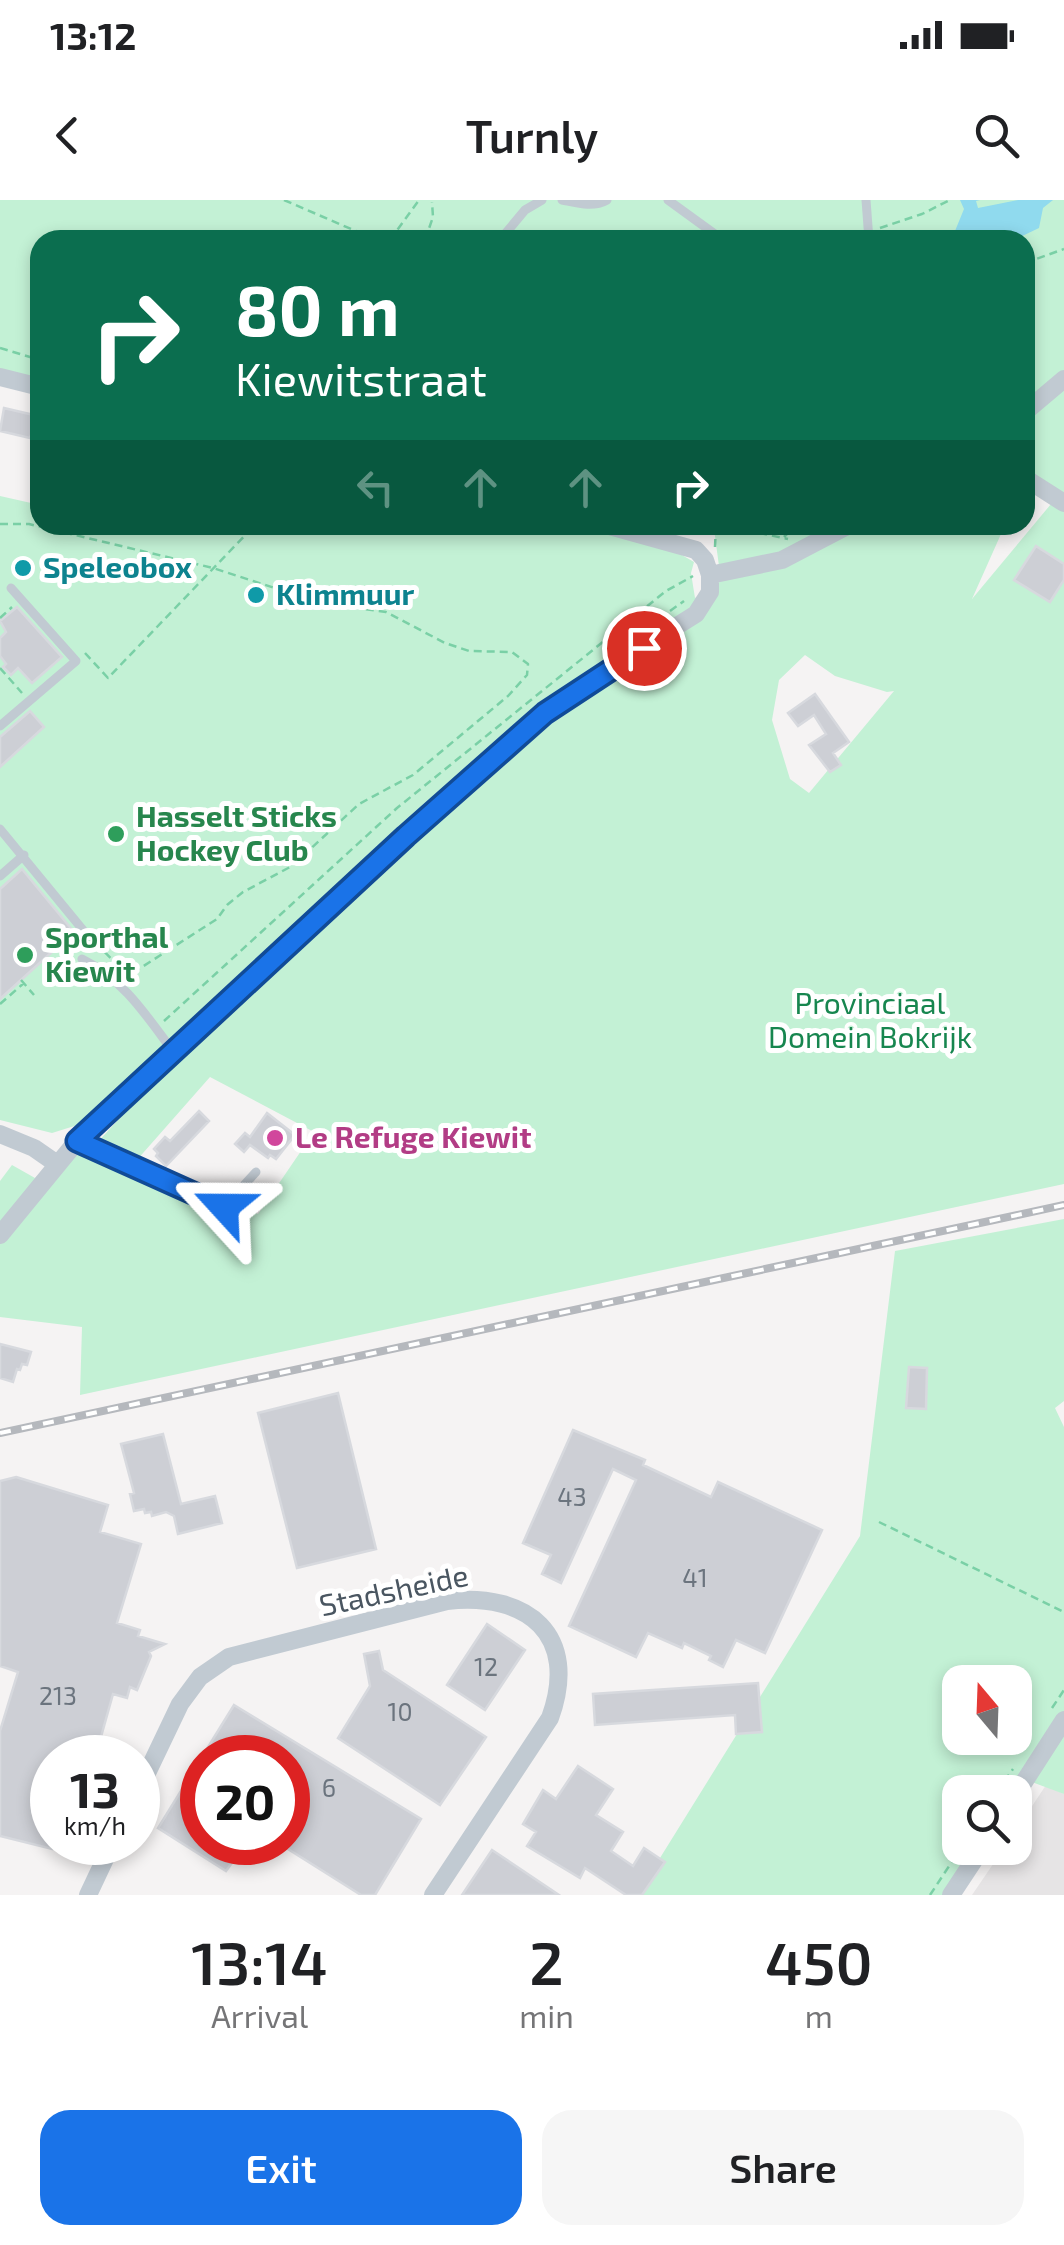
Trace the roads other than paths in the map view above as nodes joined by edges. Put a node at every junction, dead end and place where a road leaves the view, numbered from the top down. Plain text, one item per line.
1 (542, 200) edge
2 (562, 200) edge
3 (607, 200) edge
4 (668, 200) edge
5 (866, 200) edge
6 (508, 230) edge
7 (708, 230) edge
8 (868, 230) edge
9 (0, 377) edge
10 (1064, 379) edge
11 (30, 384) edge
12 (1035, 404) edge
13 (1035, 484) edge
14 (1064, 503) edge
15 (642, 535) edge
16 (831, 535) edge
17 (701, 572) junction
18 (10, 588) dead end
19 (0, 726) edge
20 (0, 829) edge
21 (24, 855) junction
22 (0, 876) edge
23 (83, 930) road end
24 (82, 959) dead end
25 (172, 1050) junction
26 (0, 1134) edge
27 (77, 1141) junction
28 (57, 1164) junction
29 (256, 1172) dead end
30 (0, 1236) edge
31 (1064, 1720) edge
32 (160, 1746) edge
33 (1029, 1775) edge
34 (102, 1865) edge
35 (971, 1865) edge
36 (88, 1895) edge
37 (433, 1895) edge
38 (951, 1895) edge

1 - 6 lane
2 - 3 lane
4 - 7 lane
5 - 8 lane
9 - 11 street
10 - 12 street
13 - 14 street
15 - 17 street
16 - 17 street
17 - 25 street
18 - 19 lane
20 - 21 lane
21 - 22 lane
21 - 23 lane
24 - 25 lane
25 - 27 street
26 - 28 street
27 - 28 street
27 - 29 lane
28 - 30 street
31 - 33 street
32 - 37 street, Stadsheide
34 - 36 street
35 - 38 street

